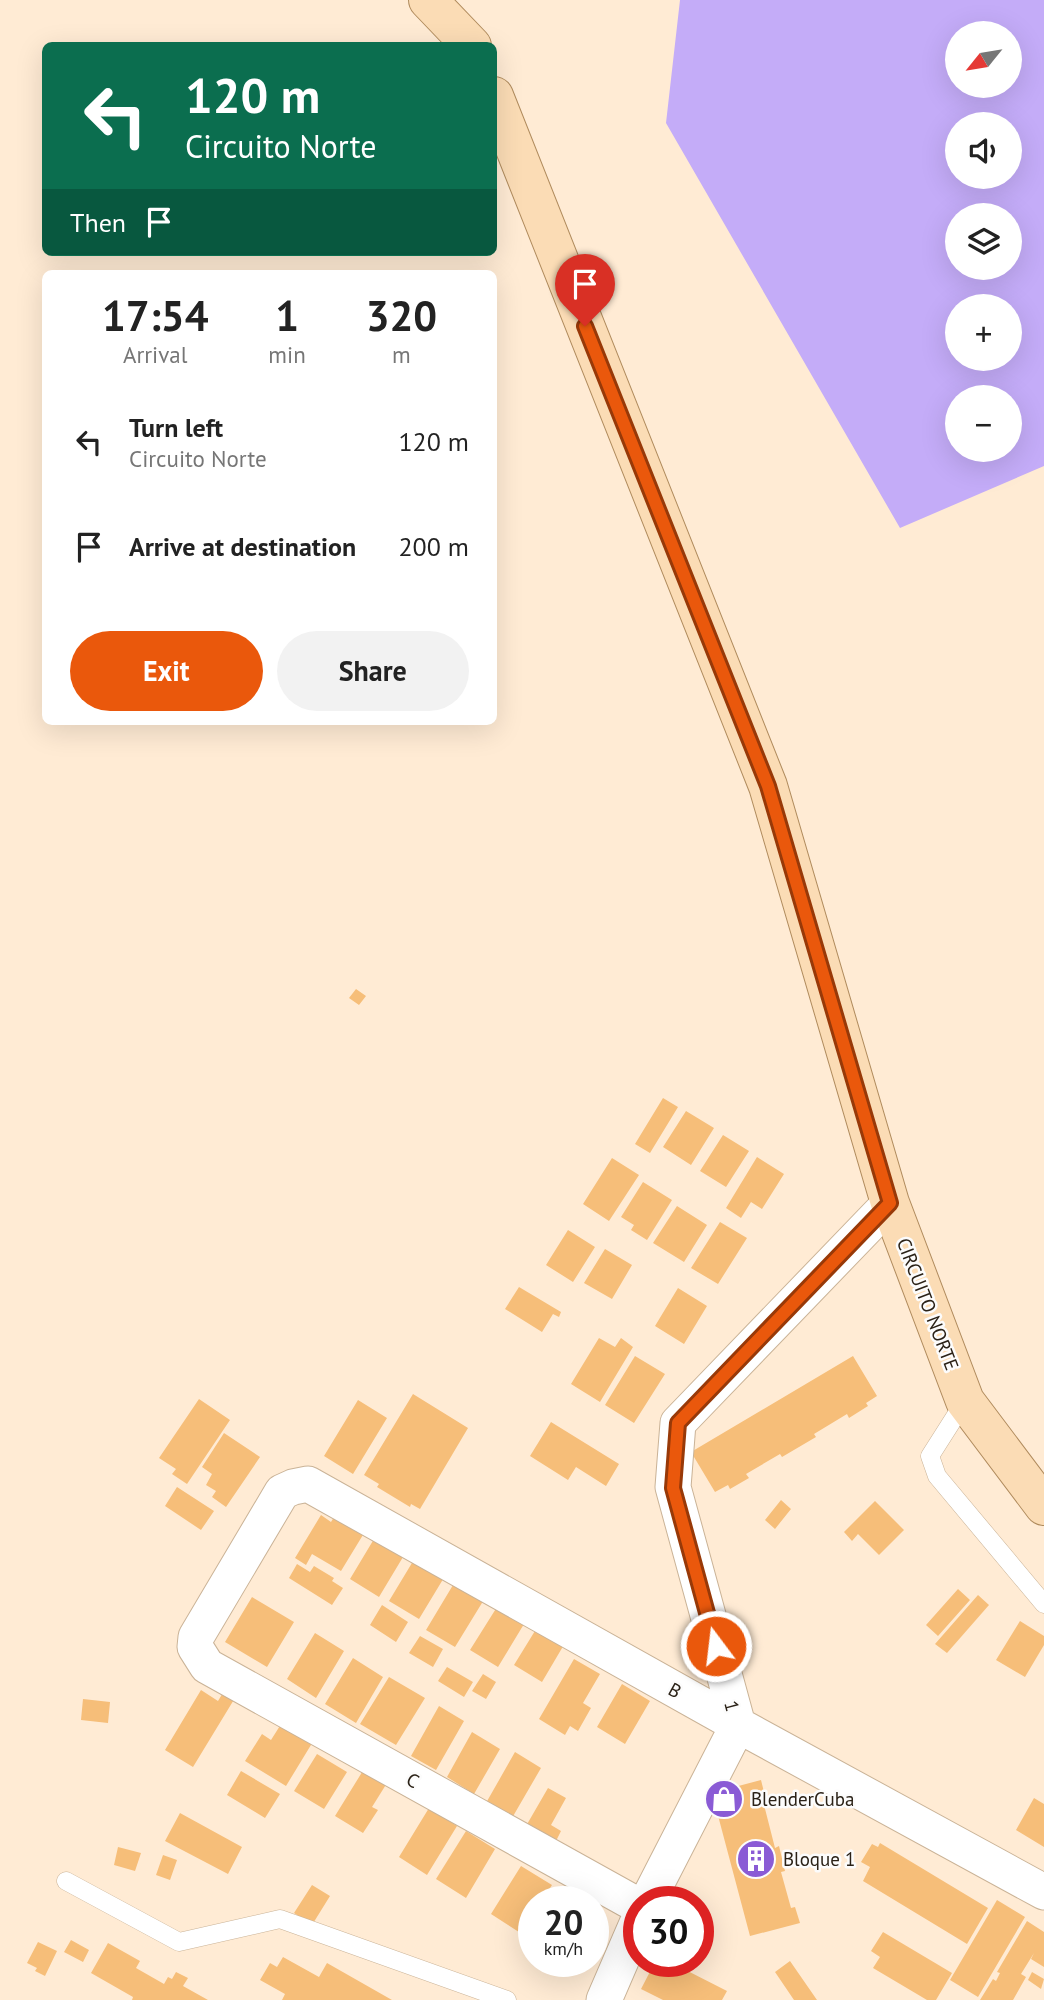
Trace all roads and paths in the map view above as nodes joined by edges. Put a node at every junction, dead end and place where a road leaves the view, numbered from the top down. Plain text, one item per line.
1 (428, 0) edge
2 (450, 0) edge
3 (469, 42) edge
4 (471, 42) edge
5 (497, 104) edge
6 (890, 1203) junction
7 (965, 1401) junction
8 (308, 1484) joint
9 (1044, 1506) edge
10 (1044, 1604) edge
11 (737, 1725) junction
12 (66, 1881) dead end
13 (655, 1886) edge
14 (1044, 1892) edge
15 (623, 1897) edge
16 (623, 1956) edge
17 (507, 2000) edge
18 (604, 2000) edge

1 - 3 main road
2 - 4 main road
5 - 6 main road, CIRCUITO NORTE
6 - 7 main road, CIRCUITO NORTE
6 - 11 street, 1
7 - 9 main road, CIRCUITO NORTE
7 - 10 lane
8 - 11 street, B
8 - 15 street, C
11 - 13 street, 1
11 - 14 street, B
12 - 17 lane
16 - 18 street

